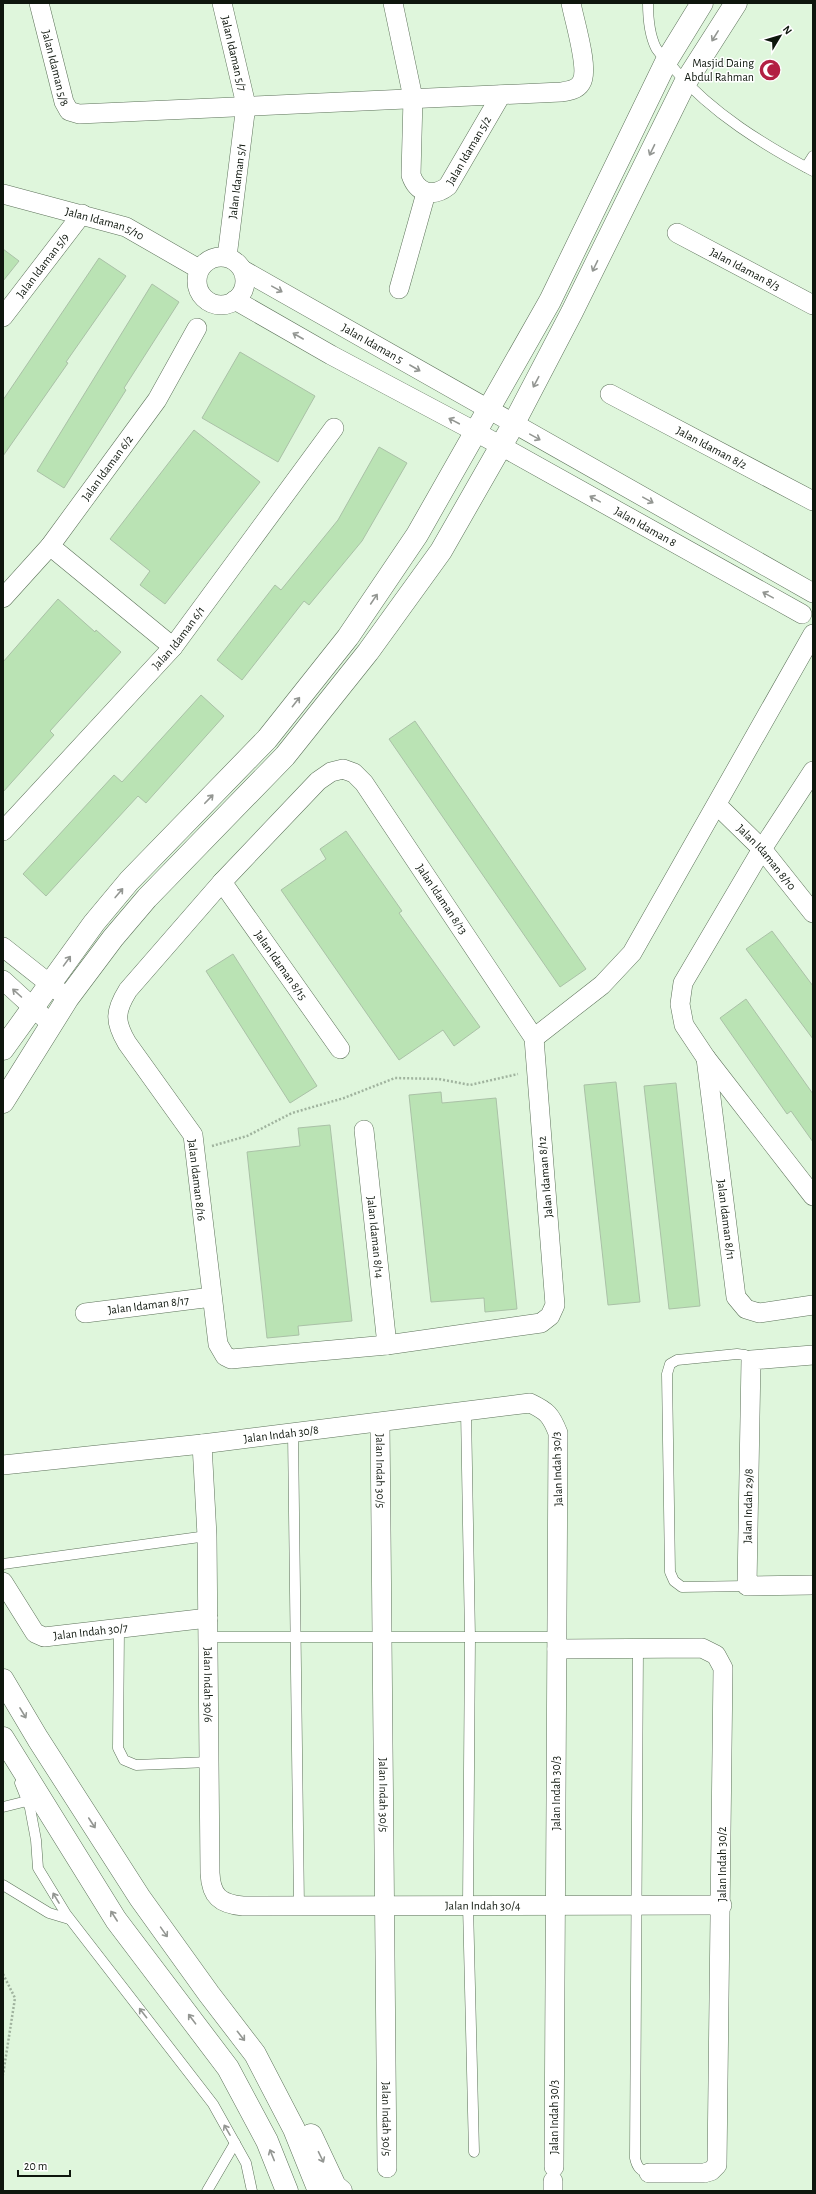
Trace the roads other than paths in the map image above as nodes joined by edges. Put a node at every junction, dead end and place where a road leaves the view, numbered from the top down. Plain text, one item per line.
1 (39, 3) edge
2 (222, 3) edge
3 (393, 3) edge
4 (571, 3) edge
5 (648, 3) edge
6 (702, 3) edge
7 (736, 3) edge
8 (666, 60) junction
9 (685, 83) junction
10 (502, 94) junction
11 (413, 98) junction
12 (246, 105) junction
13 (813, 156) edge
14 (809, 169) edge
15 (426, 193) junction
16 (3, 194) edge
17 (82, 214) junction
18 (677, 233) dead end
19 (227, 257) junction
20 (199, 269) junction
21 (243, 270) junction
22 (399, 288) dead end
23 (235, 300) junction
24 (813, 304) edge
25 (3, 317) edge
26 (197, 328) dead end
27 (610, 394) dead end
28 (501, 418) junction
29 (334, 428) dead end
30 (489, 440) junction
31 (813, 501) edge
32 (670, 512) junction
33 (660, 535) junction
34 (50, 546) junction
35 (813, 593) edge
36 (3, 598) edge
37 (802, 614) junction
38 (813, 630) edge
39 (813, 634) edge
40 (173, 647) junction
41 (813, 771) edge
42 (717, 804) junction
43 (3, 831) edge
44 (762, 849) junction
45 (222, 882) junction
46 (813, 913) edge
47 (3, 947) edge
48 (3, 980) edge
49 (49, 984) junction
50 (68, 998) junction
51 (33, 1008) junction
52 (51, 1024) junction
53 (534, 1038) junction
54 (3, 1049) edge
55 (340, 1049) dead end
56 (706, 1058) junction
57 (3, 1102) edge
58 (364, 1130) dead end
59 (813, 1196) edge
60 (212, 1297) junction
61 (813, 1305) edge
62 (85, 1313) dead end
63 (387, 1346) junction
64 (813, 1355) edge
65 (751, 1360) junction
66 (466, 1411) junction
67 (553, 1420) joint
68 (380, 1422) junction
69 (293, 1433) junction
70 (202, 1444) junction
71 (3, 1466) edge
72 (206, 1536) junction
73 (3, 1564) edge
74 (3, 1582) edge
75 (813, 1585) edge
76 (747, 1586) junction
77 (208, 1618) junction
78 (119, 1629) junction
79 (208, 1637) junction
80 (382, 1637) junction
81 (470, 1637) junction
82 (296, 1638) junction
83 (557, 1643) junction
84 (638, 1648) junction
85 (3, 1680) edge
86 (4, 1739) edge
87 (209, 1762) junction
88 (27, 1800) junction
89 (3, 1807) edge
90 (3, 1884) edge
91 (556, 1904) junction
92 (468, 1905) junction
93 (636, 1905) junction
94 (722, 1905) junction
95 (243, 1906) joint
96 (298, 1906) junction
97 (384, 1906) junction
98 (70, 1918) junction
99 (255, 2054) junction
100 (235, 2143) junction
101 (474, 2152) dead end
102 (387, 2168) dead end
103 (649, 2173) joint
104 (553, 2180) edge
105 (207, 2191) edge
106 (252, 2191) edge
107 (287, 2191) edge
108 (319, 2191) edge
109 (341, 2191) edge

1 - 12 street, Jalan Idaman 5/8
2 - 12 street, Jalan Idaman 5/7
3 - 11 street
4 - 10 street
5 - 8 lane
6 - 8 main road
7 -> 9 main road
8 - 9 lane
8 - 28 main road
9 - 14 lane
9 -> 28 main road
10 - 11 street
10 - 15 street, Jalan Idaman 5/2
11 - 12 street
11 - 15 street
12 - 19 street, Jalan Idaman 5/1
13 - 14 lane
15 - 22 street
16 - 17 street, Jalan Idaman 5/10
17 - 20 street, Jalan Idaman 5/10
17 - 25 street, Jalan Idaman 5/9
18 - 24 street, Jalan Idaman 8/3
19 - 20 street
19 - 21 street
20 - 23 street
21 - 23 street
21 -> 28 street, Jalan Idaman 5
30 -> 23 street
26 - 34 street, Jalan Idaman 6/2
27 - 31 street, Jalan Idaman 8/2
28 - 30 main road
28 - 30 main road
28 -> 32 street, Jalan Idaman 8
29 - 40 street, Jalan Idaman 6/1
33 -> 30 street, Jalan Idaman 8
49 -> 30 main road
30 - 50 main road
32 - 33 street
32 - 35 street, Jalan Idaman 8
37 -> 33 street, Jalan Idaman 8
34 - 36 street, Jalan Idaman 6/2
34 - 40 street
35 - 37 street
37 - 38 street
39 - 42 street
40 - 43 street, Jalan Idaman 6/1
41 - 44 street, Jalan Idaman 8/11
42 - 44 street, Jalan Idaman 8/10
42 - 53 street
44 - 46 street, Jalan Idaman 8/10
44 - 56 street, Jalan Idaman 8/11
45 - 53 street, Jalan Idaman 8/13
45 - 55 street, Jalan Idaman 8/15
45 - 60 street, Jalan Idaman 8/16
47 - 49 street
51 -> 48 street
49 - 50 street
49 - 51 main road
50 - 52 main road
51 - 52 street
51 - 54 main road
52 - 57 main road
53 - 63 street, Jalan Idaman 8/12
56 - 59 street, Jalan Idaman 8/11
56 - 61 street, Jalan Idaman 8/11
58 - 63 street, Jalan Idaman 8/14
60 - 62 street, Jalan Idaman 8/17
60 - 63 street, Jalan Idaman 8/16
64 - 65 street
65 - 76 street, Jalan Indah 29/8
65 - 76 lane
66 - 67 street, Jalan Indah 30/8
66 - 68 street, Jalan Indah 30/8
66 - 81 lane
67 - 83 street, Jalan Indah 30/3
68 - 69 street, Jalan Indah 30/8
68 - 80 street, Jalan Indah 30/5
69 - 70 street, Jalan Indah 30/8
69 - 82 lane
70 - 71 street, Jalan Indah 30/8
70 - 72 street, Jalan Indah 30/6
72 - 73 lane
72 - 77 street, Jalan Indah 30/6
74 - 78 street, Jalan Indah 30/7
75 - 76 street
77 - 78 street, Jalan Indah 30/7
77 - 79 street, Jalan Indah 30/6
78 - 87 lane
79 - 82 lane
79 - 87 street, Jalan Indah 30/6
80 - 81 lane
80 - 82 lane
80 - 97 street, Jalan Indah 30/5
81 - 83 lane
81 - 92 lane
82 - 96 lane
83 - 84 street, Jalan Indah 30/2
83 - 91 street, Jalan Indah 30/3
84 - 93 lane
84 - 94 street, Jalan Indah 30/2
85 -> 99 main road
86 - 88 lane
107 -> 86 main road
87 - 95 street, Jalan Indah 30/6
88 - 89 lane
98 -> 88 lane
90 - 98 lane
91 - 92 street, Jalan Indah 30/4
91 - 93 street, Jalan Indah 30/4
91 - 104 street, Jalan Indah 30/3
92 - 97 street, Jalan Indah 30/4
92 - 101 lane
93 - 94 street, Jalan Indah 30/4
93 - 103 lane
94 - 103 street, Jalan Indah 30/2
95 - 96 street, Jalan Indah 30/4
96 - 97 street, Jalan Indah 30/4
97 - 102 street, Jalan Indah 30/5
100 -> 98 lane
99 - 108 main road
99 -> 109 main road
100 - 105 lane
100 - 106 lane

